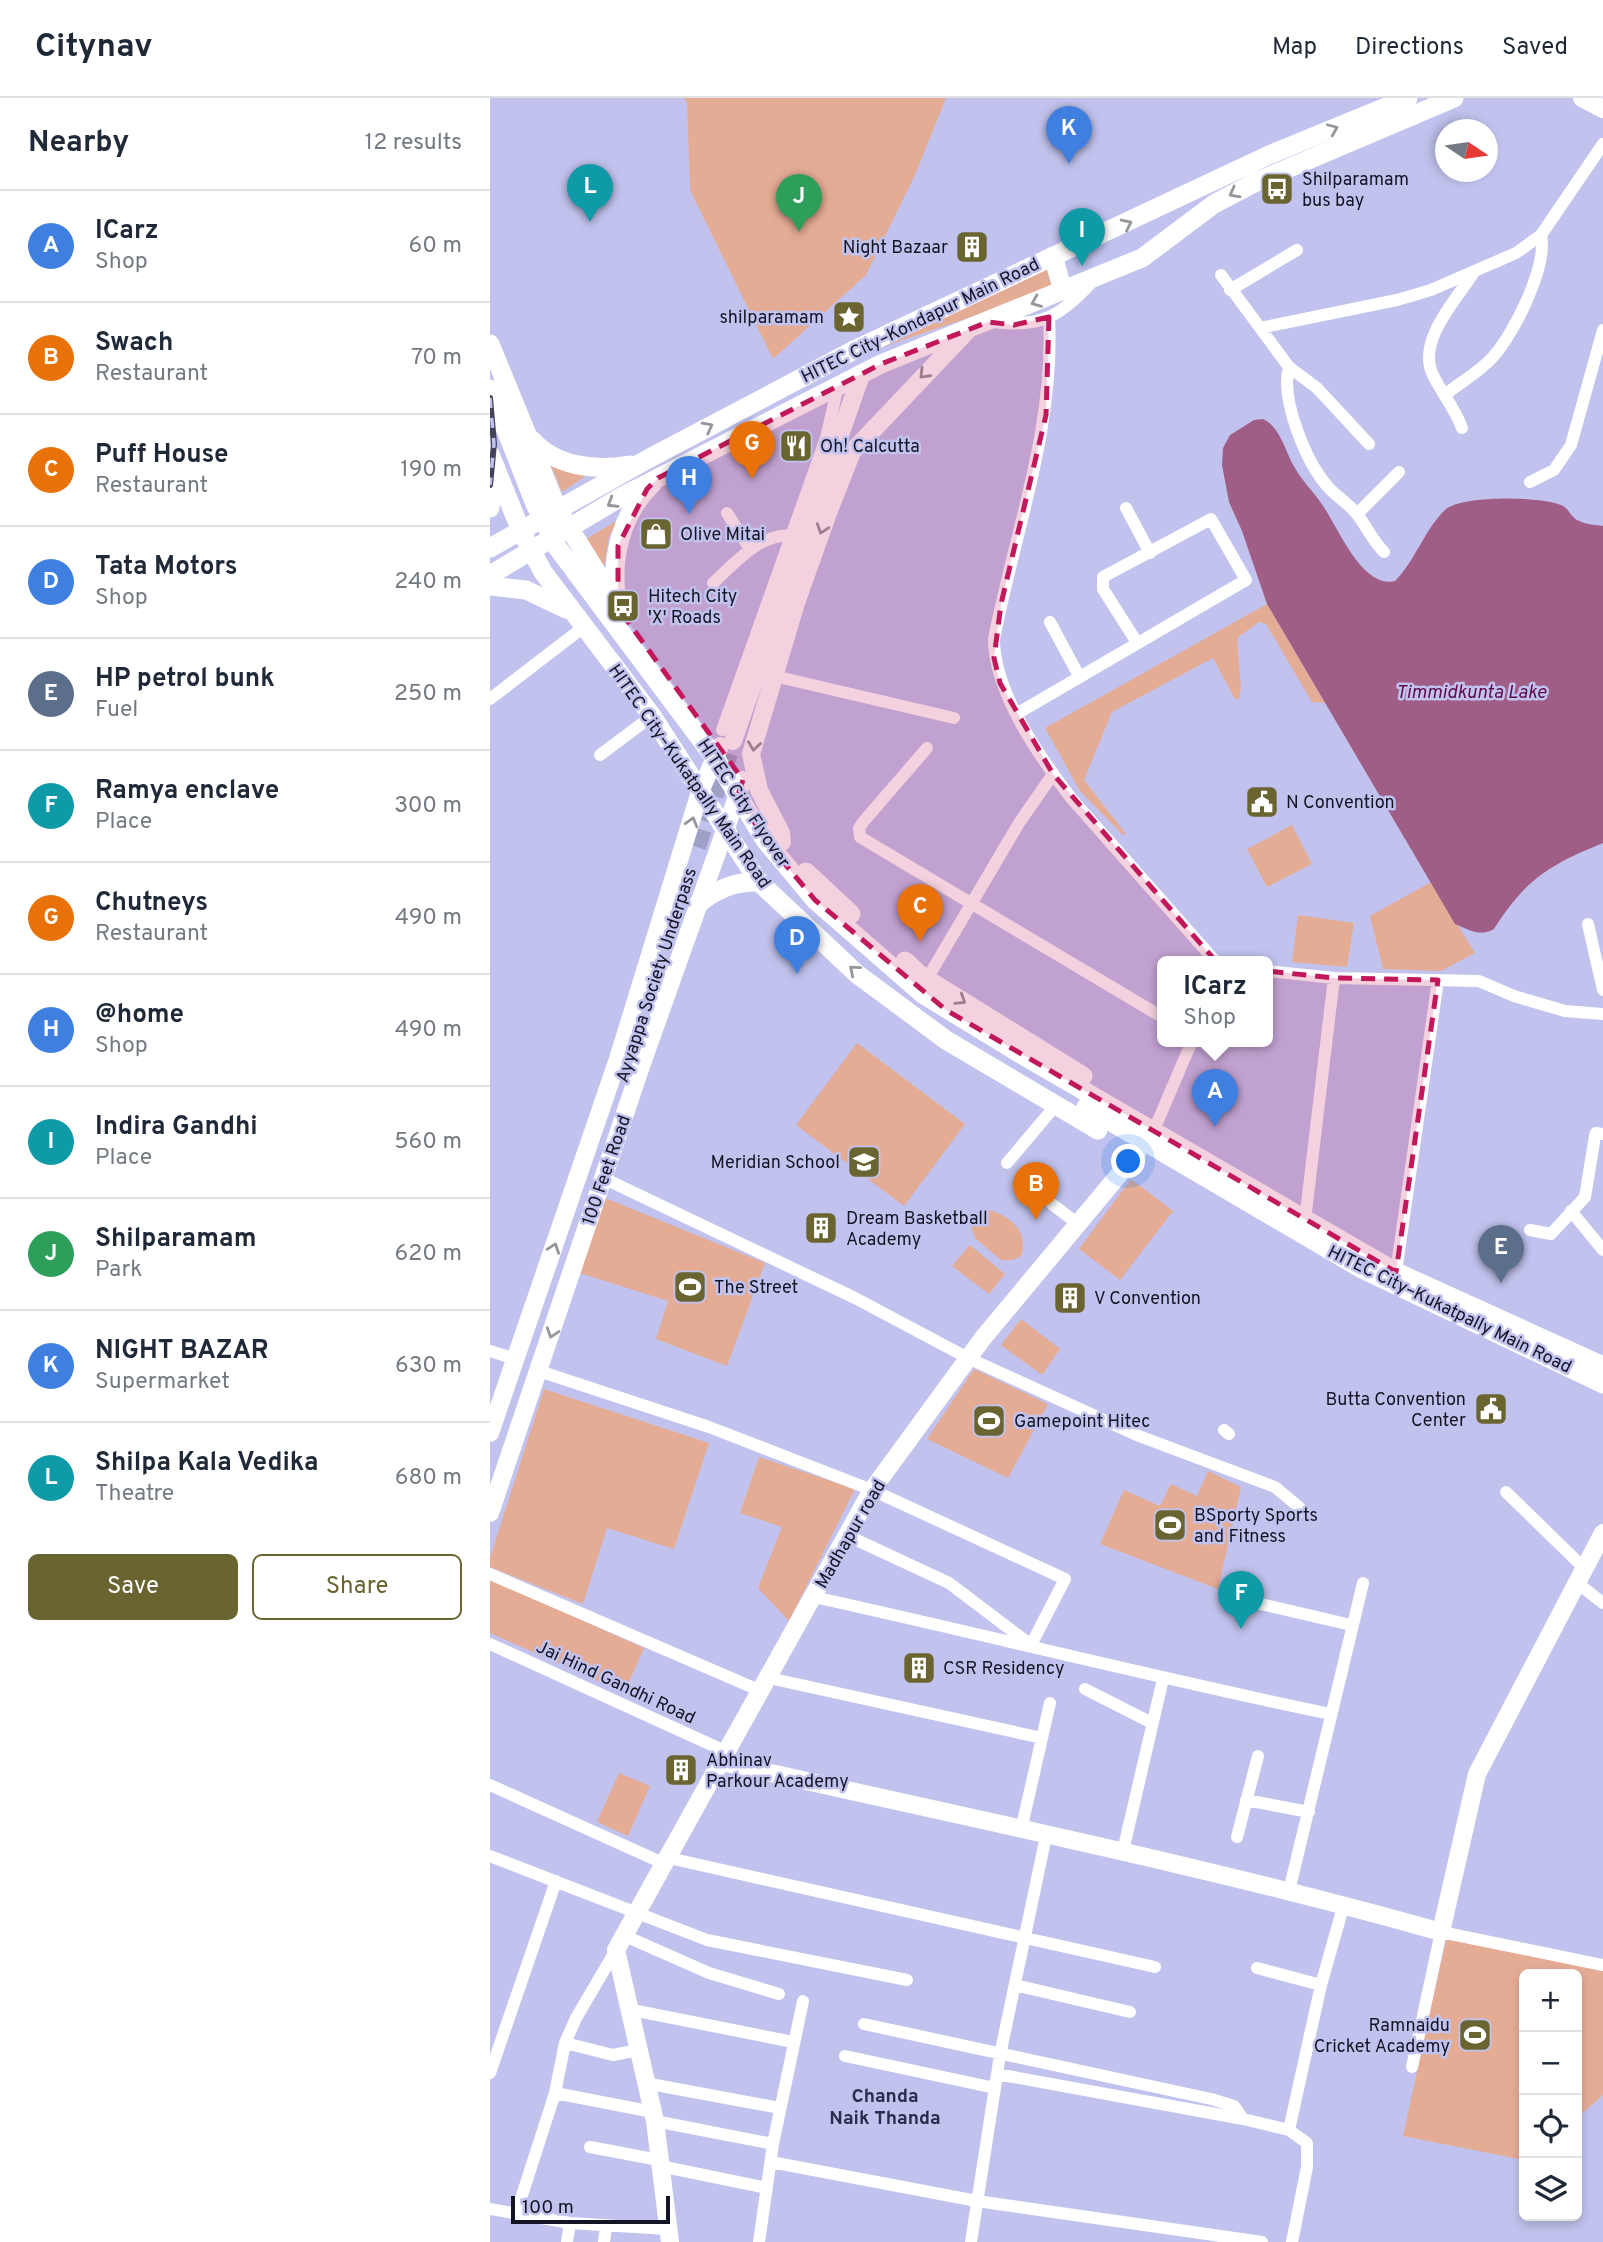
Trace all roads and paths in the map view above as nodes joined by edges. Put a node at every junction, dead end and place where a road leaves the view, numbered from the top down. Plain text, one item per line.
1 (1408, 98) edge
2 (1454, 98) edge
3 (1582, 98) edge
4 (1603, 109) edge
5 (1603, 144) edge
6 (1541, 235) junction
7 (1297, 250) dead end
8 (1053, 256) junction
9 (1474, 271) junction
10 (1221, 275) dead end
11 (1097, 277) junction
12 (1230, 290) junction
13 (1063, 291) junction
14 (1049, 317) junction
15 (980, 324) junction
16 (1260, 328) junction
17 (1603, 330) edge
18 (490, 344) edge
19 (1289, 367) junction
20 (861, 375) junction
21 (838, 386) junction
22 (490, 389) edge
23 (1446, 394) junction
24 (516, 407) junction
25 (490, 424) edge
26 (1462, 428) dead end
27 (529, 437) junction
28 (1369, 444) dead end
29 (490, 454) edge
30 (648, 459) junction
31 (1399, 472) dead end
32 (658, 478) junction
33 (1530, 482) dead end
34 (490, 508) edge
35 (1126, 508) dead end
36 (558, 510) junction
37 (727, 513) dead end
38 (1357, 514) junction
39 (567, 529) junction
40 (520, 531) junction
41 (791, 535) junction
42 (490, 548) edge
43 (750, 549) junction
44 (531, 552) junction
45 (1384, 552) dead end
46 (1150, 553) junction
47 (490, 575) edge
48 (713, 583) dead end
49 (490, 586) edge
50 (618, 608) junction
51 (1050, 622) dead end
52 (585, 626) junction
53 (1136, 641) junction
54 (774, 676) junction
55 (1079, 676) junction
56 (490, 699) edge
57 (1018, 713) junction
58 (652, 716) junction
59 (954, 718) dead end
60 (725, 739) junction
61 (927, 748) dead end
62 (600, 755) dead end
63 (1053, 774) junction
64 (743, 780) junction
65 (700, 792) junction
66 (724, 828) junction
67 (782, 842) junction
68 (697, 847) tunnel mouth
69 (759, 882) junction
70 (971, 901) junction
71 (698, 905) junction
72 (1588, 924) dead end
73 (1211, 956) edge
74 (1273, 972) edge
75 (1335, 978) junction
76 (927, 979) junction
77 (1438, 980) junction
78 (1603, 990) edge
79 (1157, 1013) edge
80 (1603, 1014) edge
81 (1189, 1047) edge
82 (1027, 1065) junction
83 (1056, 1105) junction
84 (1157, 1124) junction
85 (1603, 1134) edge
86 (1137, 1153) junction
87 (1187, 1159) junction
88 (1007, 1163) dead end
89 (603, 1178) junction
90 (1052, 1204) dead end
91 (1571, 1211) junction
92 (1305, 1220) junction
93 (1078, 1224) junction
94 (1530, 1230) dead end
95 (1603, 1250) edge
96 (1396, 1272) junction
97 (561, 1305) junction
98 (490, 1351) edge
99 (968, 1358) junction
100 (515, 1359) junction
101 (1603, 1365) edge
102 (539, 1371) junction
103 (1603, 1384) edge
104 (490, 1433) edge
105 (495, 1482) edge
106 (872, 1490) junction
107 (1506, 1492) dead end
108 (490, 1513) edge
109 (1306, 1513) dead end
110 (1603, 1533) edge
111 (848, 1535) junction
112 (490, 1574) edge
113 (1580, 1575) junction
114 (1363, 1583) dead end
115 (814, 1597) junction
116 (1231, 1597) dead end
117 (1603, 1603) edge
118 (1351, 1625) junction
119 (490, 1644) edge
120 (1031, 1645) junction
121 (1163, 1679) junction
122 (765, 1684) junction
123 (1085, 1689) dead end
124 (1049, 1703) dead end
125 (1330, 1713) junction
126 (1152, 1723) junction
127 (1042, 1738) junction
128 (1258, 1756) dead end
129 (725, 1757) junction
130 (490, 1785) edge
131 (1247, 1800) junction
132 (1308, 1812) junction
133 (1021, 1830) junction
134 (1046, 1836) junction
135 (1237, 1837) dead end
136 (1123, 1852) junction
137 (490, 1856) edge
138 (667, 1861) junction
139 (556, 1881) junction
140 (1289, 1891) junction
141 (1344, 1904) junction
142 (638, 1913) junction
143 (1441, 1932) junction
144 (1026, 1937) junction
145 (621, 1943) junction
146 (1603, 1965) edge
147 (1155, 1967) dead end
148 (1257, 1968) dead end
149 (907, 1980) dead end
150 (1015, 1985) junction
151 (1321, 1985) junction
152 (779, 1994) dead end
153 (803, 2001) dead end
154 (627, 2009) junction
155 (1130, 2012) dead end
156 (864, 2024) dead end
157 (793, 2042) junction
158 (565, 2043) junction
159 (638, 2050) junction
160 (1000, 2055) junction
161 (845, 2056) dead end
162 (1412, 2067) dead end
163 (490, 2073) edge
164 (997, 2074) junction
165 (645, 2083) junction
166 (995, 2088) junction
167 (555, 2093) junction
168 (780, 2108) junction
169 (654, 2117) junction
170 (1243, 2119) junction
171 (1289, 2130) junction
172 (773, 2144) junction
173 (590, 2147) dead end
174 (771, 2162) junction
175 (659, 2163) junction
176 (767, 2188) junction
177 (977, 2201) junction
178 (490, 2209) edge
179 (516, 2214) junction
180 (570, 2223) junction
181 (606, 2227) junction
182 (668, 2235) edge
183 (567, 2242) edge
184 (604, 2242) edge
185 (759, 2242) edge
186 (971, 2242) edge
187 (1262, 2242) edge
188 (1292, 2242) edge

8 -> 1 main road, HITEC City–Kondapur Main Road
2 -> 11 main road, HITEC City–Kondapur Main Road
3 - 4 main road
5 - 6 street
6 - 9 street
6 - 23 street
7 - 12 street
8 - 13 main road
30 -> 8 main road, HITEC City–Kondapur Main Road
9 - 16 street
9 - 23 street
10 - 12 street
11 - 13 main road, HITEC City–Kondapur Main Road
11 - 14 street
12 - 16 street
13 -> 15 main road, HITEC City–Kondapur Main Road
14 - 15 street
14 - 57 street
15 - 20 main road, HITEC City–Kondapur Main Road
15 -> 54 main road, HITEC City–Kukatpally Main Road
16 - 19 street
17 - 33 street
18 - 24 main road, HITEC City–Kukatpally Main Road
19 - 28 street
19 - 38 street
20 - 21 main road, HITEC City–Kondapur Main Road
20 - 60 main road
21 - 32 main road, HITEC City–Kondapur Main Road
21 - 41 street
22 - 82 main road, HITEC City Flyover
23 - 26 street
24 - 25 main road
24 - 27 main road, HITEC City–Kukatpally Main Road
25 - 82 main road, HITEC City Flyover
27 - 30 main road
27 - 36 main road, HITEC City–Kukatpally Main Road
29 - 34 main road
29 - 40 main road, HITEC City–Kukatpally Main Road
30 - 36 main road, HITEC City–Kondapur Main Road
31 - 38 street
32 -> 39 main road, HITEC City–Kondapur Main Road
32 - 50 main road
35 - 46 street
36 - 39 main road, HITEC City–Kukatpally Main Road
36 - 40 main road, HITEC City–Kondapur Main Road
37 - 43 street
38 - 45 street
39 - 44 main road, HITEC City–Kondapur Main Road
39 - 50 main road, HITEC City–Kukatpally Main Road
40 - 42 main road, HITEC City–Kondapur Main Road
40 - 44 main road, HITEC City–Kukatpally Main Road
41 - 43 street
41 - 60 street
43 - 48 street
44 - 47 main road, HITEC City–Kondapur Main Road
44 - 52 main road, HITEC City–Kukatpally Main Road
46 - 53 street
46 - 53 street
49 - 52 main road
50 - 60 main road, HITEC City–Kukatpally Main Road
51 - 55 street
52 - 56 street
52 - 58 main road, HITEC City–Kukatpally Main Road
53 - 55 street
54 - 59 street
54 -> 67 main road, HITEC City–Kukatpally Main Road
55 - 57 street
57 - 63 street
58 - 62 street
58 - 65 main road, HITEC City–Kukatpally Main Road
60 - 64 main road, HITEC City–Kukatpally Main Road
60 - 65 main road, 100 Feet Road
61 - 70 street
63 - 70 street
63 - 73 street
64 - 66 main road, 100 Feet Road
64 - 67 main road, HITEC City–Kukatpally Main Road
65 - 66 main road, HITEC City–Kukatpally Main Road
100 -> 65 main road, 100 Feet Road
66 - 69 main road, HITEC City–Kukatpally Main Road
66 - 71 main road, 100 Feet Road
67 - 76 main road, HITEC City–Kukatpally Main Road
68 - 97 main road, Ayyappa Society Underpass
69 - 71 main road
83 -> 69 main road, HITEC City–Kukatpally Main Road
70 - 76 street
70 - 79 street
71 - 89 main road, 100 Feet Road
72 - 78 street
74 - 75 street
75 - 77 street
75 - 92 street
76 -> 84 main road, HITEC City–Kukatpally Main Road
77 - 80 street
77 - 96 street
81 - 84 street
82 - 87 main road, HITEC City Flyover
83 - 86 main road, HITEC City–Kukatpally Main Road
83 - 88 street
84 - 87 main road, HITEC City–Kukatpally Main Road
85 - 91 street
86 - 87 main road, HITEC City–Kukatpally Main Road
86 - 93 main road, Madhapur road
87 - 92 main road, HITEC City–Kukatpally Main Road
87 - 103 main road, HITEC City–Kukatpally Main Road
89 - 97 main road, 100 Feet Road
89 - 99 street
90 - 93 street
91 - 94 street
91 - 95 street
92 - 96 main road, HITEC City–Kukatpally Main Road
93 - 99 main road, Madhapur road
96 - 101 main road, HITEC City–Kukatpally Main Road
97 -> 102 main road, 100 Feet Road
98 - 100 street
99 - 106 main road, Madhapur road
99 - 109 street
100 - 104 main road, 100 Feet Road
102 - 105 main road, 100 Feet Road
102 - 106 street
105 - 108 main road, 100 Feet Road
106 - 111 main road, Madhapur road
106 - 120 street
107 - 113 street
110 - 113 main road
111 - 115 main road, Madhapur road
111 - 120 street
112 - 122 street
113 - 117 street
113 - 143 main road
114 - 118 street
115 - 120 street
115 - 122 main road, Madhapur road
116 - 118 street
118 - 125 street
119 - 129 street, Jai Hind Gandhi Road
120 - 121 street
121 - 125 street
121 - 126 street
122 - 127 street
122 - 129 main road, Madhapur road
123 - 126 street
124 - 127 street
125 - 132 street
126 - 136 street
127 - 133 street
128 - 131 street
129 - 133 main road
129 - 138 main road, Madhapur road
130 - 138 street
131 - 132 street
131 - 135 street
132 - 140 street
133 - 134 main road
134 - 136 main road
134 - 144 street
136 - 140 main road
137 - 139 street
138 - 142 main road, Madhapur road
138 - 144 street
139 - 142 street
139 - 163 street
140 - 141 main road
141 - 143 main road
141 - 151 street
142 - 145 main road, Madhapur road
142 - 149 street
143 - 146 street
143 - 162 street
144 - 147 street
144 - 150 street
145 - 152 street
145 - 154 main road
145 - 158 street
148 - 151 street
150 - 155 street
150 - 160 street
151 - 171 street
153 - 157 street
154 - 157 street
154 - 159 main road
156 - 160 street
157 - 168 street
158 - 159 street
158 - 167 street
159 - 165 main road
160 - 164 street
160 - 170 street
161 - 166 street
164 - 166 street
164 - 170 street
165 - 168 street
165 - 169 main road
166 - 177 street
167 - 169 street
167 - 179 street
168 - 172 street
169 - 172 street
169 - 175 main road
170 - 171 street
171 - 188 street
172 - 174 street
173 - 175 street
174 - 176 street
174 - 177 street
175 - 176 street
175 - 182 main road
176 - 185 street
177 - 186 street
177 - 187 street
178 - 179 street
179 - 180 street
180 - 181 street
180 - 183 street
181 - 182 street
181 - 184 street

